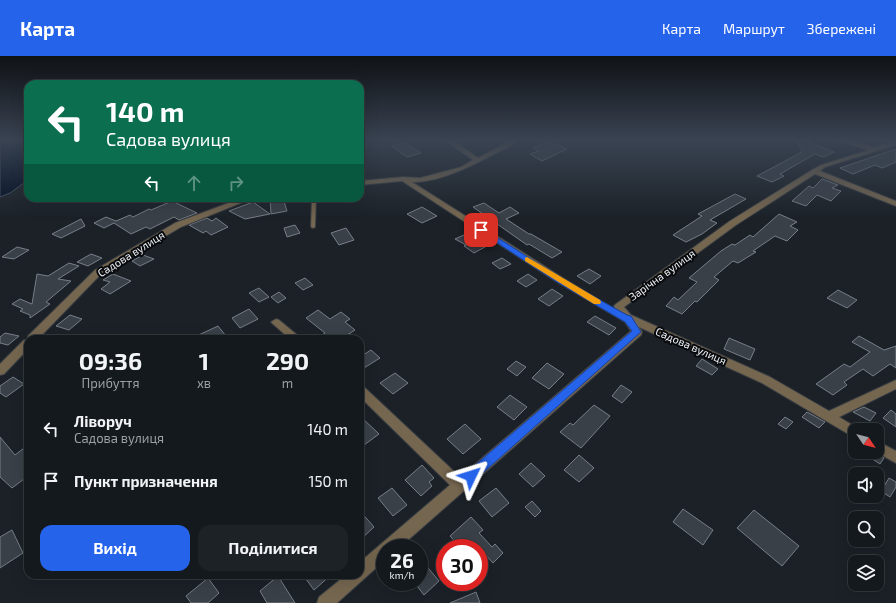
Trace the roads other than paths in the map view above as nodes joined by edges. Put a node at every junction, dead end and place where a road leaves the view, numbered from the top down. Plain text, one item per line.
1 (467, 167) edge
2 (822, 167) edge
3 (814, 171) junction
4 (403, 178) junction
5 (364, 183) edge
6 (239, 202) edge
7 (314, 202) edge
8 (896, 204) edge
9 (313, 227) dead end
10 (628, 318) junction
11 (276, 322) dead end
12 (36, 335) edge
13 (292, 335) edge
14 (24, 347) edge
15 (0, 371) edge
16 (896, 384) edge
17 (364, 394) edge
18 (828, 417) junction
19 (848, 429) edge
20 (884, 450) edge
21 (896, 457) edge
22 (460, 486) junction
23 (398, 539) edge
24 (376, 559) edge
25 (364, 569) edge
26 (352, 579) edge
27 (325, 603) edge

1 - 4 street
2 - 3 street, Зарічна вулиця
3 - 8 street
3 - 10 street, Зарічна вулиця
4 - 5 street
4 - 10 street, Садова вулиця
6 - 12 street, Садова вулиця
7 - 9 lane
10 - 18 street, Садова вулиця
10 - 22 street, Зарічна вулиця
11 - 13 street
14 - 15 street
16 - 18 street
17 - 22 street
18 - 19 street, Садова вулиця
20 - 21 street
22 - 23 street, Зарічна вулиця
24 - 25 street
26 - 27 street

